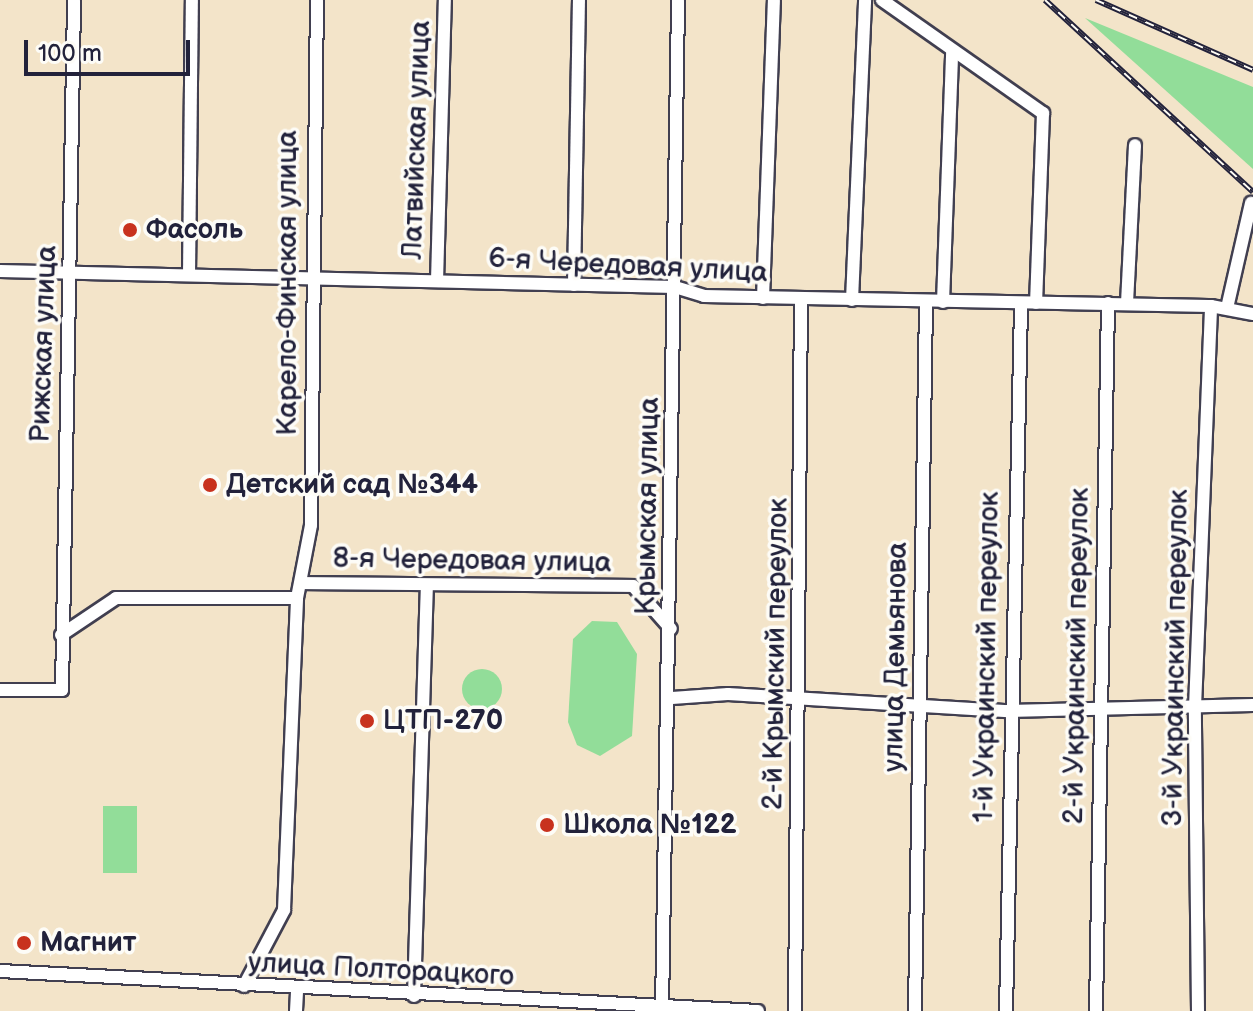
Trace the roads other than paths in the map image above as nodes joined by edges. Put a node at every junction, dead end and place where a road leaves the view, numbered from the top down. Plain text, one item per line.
1 (74, 0) edge
2 (192, 0) edge
3 (317, 0) edge
4 (445, 0) edge
5 (579, 0) edge
6 (678, 0) edge
7 (774, 0) edge
8 (865, 0) edge
9 (882, 0) edge
10 (952, 52) junction
11 (1135, 145) dead end
12 (1251, 203) edge
13 (0, 271) edge
14 (71, 272) junction
15 (189, 275) junction
16 (311, 278) junction
17 (437, 281) junction
18 (574, 285) junction
19 (675, 287) junction
20 (763, 298) junction
21 (801, 299) junction
22 (852, 300) junction
23 (943, 302) junction
24 (926, 303) junction
25 (1036, 303) junction
26 (1108, 303) junction
27 (1127, 303) junction
28 (1021, 304) junction
29 (1211, 306) junction
30 (1227, 308) junction
31 (1253, 314) edge
32 (302, 583) junction
33 (427, 586) junction
34 (297, 598) junction
35 (671, 629) junction
36 (61, 635) junction
37 (0, 690) edge
38 (672, 698) junction
39 (800, 698) junction
40 (1253, 705) edge
41 (1100, 707) junction
42 (1195, 707) junction
43 (919, 709) junction
44 (1008, 711) junction
45 (0, 971) edge
46 (244, 986) junction
47 (297, 990) junction
48 (399, 995) junction
49 (414, 996) junction
50 (662, 1010) edge
51 (296, 1011) edge
52 (400, 1011) edge
53 (758, 1011) edge
54 (795, 1011) edge
55 (915, 1011) edge
56 (1006, 1011) edge
57 (1096, 1011) edge
58 (1198, 1011) edge

1 - 14 street, Рижская улица
2 - 15 street
3 - 16 street, Карело-Финская улица
4 - 17 street, Латвийская улица
5 - 18 street
6 - 19 street, Крымская улица
7 - 20 street
8 - 22 street
9 - 10 street
10 - 23 street
10 - 25 street
11 - 27 street
12 - 30 street
13 - 14 street, 6-я Чередовая улица
14 - 15 street, 6-я Чередовая улица
14 - 36 street, Рижская улица
15 - 16 street, 6-я Чередовая улица
16 - 17 street, 6-я Чередовая улица
16 - 32 street, Карело-Финская улица
17 - 18 street, 6-я Чередовая улица
18 - 19 street, 6-я Чередовая улица
19 - 20 street, 6-я Чередовая улица
19 - 35 street, Крымская улица
20 - 21 street, 6-я Чередовая улица
21 - 22 street, 6-я Чередовая улица
21 - 39 street, 2-й Крымский переулок
22 - 24 street, 6-я Чередовая улица
23 - 24 street, 6-я Чередовая улица
23 - 28 street, 6-я Чередовая улица
24 - 43 street, улица Демьянова
25 - 26 street, 6-я Чередовая улица
25 - 28 street, 6-я Чередовая улица
26 - 27 street, 6-я Чередовая улица
26 - 41 street, 2-й Украинский переулок
27 - 29 street, 6-я Чередовая улица
28 - 44 street, 1-й Украинский переулок
29 - 30 street, 6-я Чередовая улица
29 - 42 street, 3-й Украинский переулок
30 - 31 street, 6-я Чередовая улица
32 - 33 street, 8-я Чередовая улица
32 - 34 street, Карело-Финская улица
33 - 35 street, 8-я Чередовая улица
33 - 49 street
34 - 36 street
34 - 46 street, Карело-Финская улица
35 - 38 street, Крымская улица
36 - 37 street, Рижская улица
38 - 39 street
38 - 50 street, Крымская улица
39 - 43 street
39 - 54 street, 2-й Крымский переулок
40 - 42 street
41 - 42 street
41 - 44 street
41 - 57 street, 2-й Украинский переулок
42 - 58 street, 3-й Украинский переулок
43 - 44 street
43 - 55 street, улица Демьянова
44 - 56 street, 1-й Украинский переулок
45 - 46 street, улица Полторацкого
46 - 47 street, улица Полторацкого
47 - 48 street, улица Полторацкого
47 - 51 street
48 - 49 street, улица Полторацкого
48 - 52 street
49 - 50 street, улица Полторацкого
50 - 53 street, улица Полторацкого

